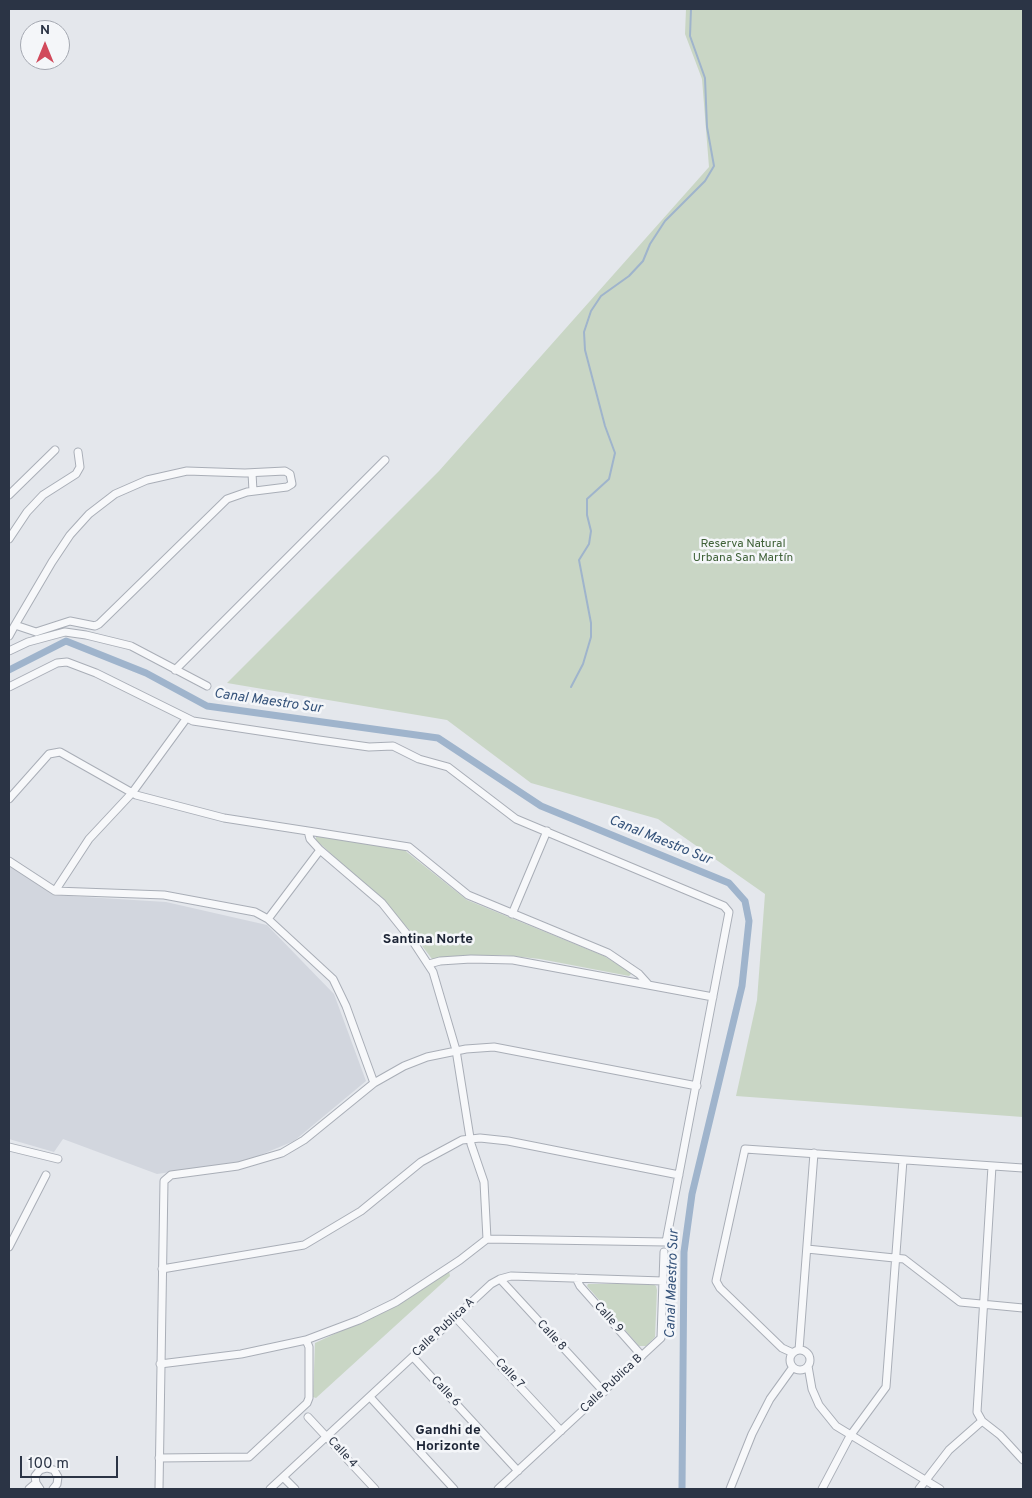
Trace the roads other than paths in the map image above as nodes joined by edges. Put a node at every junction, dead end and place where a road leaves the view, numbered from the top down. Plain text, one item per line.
1 (55, 450) dead end
2 (78, 452) dead end
3 (385, 460) dead end
4 (252, 472) junction
5 (253, 491) junction
6 (9, 495) edge
7 (9, 539) edge
8 (15, 625) junction
9 (9, 636) edge
10 (9, 651) edge
11 (175, 670) junction
12 (206, 686) dead end
13 (9, 687) edge
14 (186, 719) junction
15 (132, 793) junction
16 (9, 799) edge
17 (308, 831) junction
18 (547, 831) junction
19 (320, 850) junction
20 (9, 861) edge
21 (55, 891) junction
22 (512, 914) junction
23 (268, 919) junction
24 (429, 964) junction
25 (648, 984) junction
26 (713, 997) junction
27 (456, 1050) junction
28 (374, 1083) junction
29 (697, 1086) junction
30 (470, 1139) junction
31 (9, 1147) edge
32 (814, 1153) junction
33 (58, 1158) dead end
34 (903, 1160) junction
35 (992, 1166) junction
36 (1023, 1168) edge
37 (46, 1175) dead end
38 (679, 1175) junction
39 (487, 1239) junction
40 (9, 1247) edge
41 (807, 1249) junction
42 (664, 1252) dead end
43 (896, 1257) junction
44 (162, 1269) junction
45 (576, 1278) junction
46 (500, 1279) junction
47 (663, 1281) junction
48 (983, 1305) junction
49 (1023, 1308) edge
50 (456, 1318) junction
51 (306, 1340) junction
52 (796, 1352) junction
53 (642, 1356) junction
54 (413, 1357) junction
55 (160, 1364) junction
56 (808, 1366) junction
57 (794, 1367) junction
58 (604, 1392) junction
59 (370, 1397) junction
60 (308, 1417) dead end
61 (982, 1421) junction
62 (561, 1431) junction
63 (850, 1436) junction
64 (327, 1437) junction
65 (159, 1458) junction
66 (1023, 1460) edge
67 (518, 1471) junction
68 (283, 1477) junction
69 (925, 1480) junction
70 (38, 1486) edge
71 (29, 1489) edge
72 (53, 1489) edge
73 (159, 1489) edge
74 (270, 1489) edge
75 (295, 1489) edge
76 (375, 1489) edge
77 (454, 1489) edge
78 (498, 1489) edge
79 (730, 1489) edge
80 (822, 1489) edge
81 (919, 1489) edge
82 (940, 1489) edge

1 - 6 street
2 - 7 street
3 - 11 street
4 - 5 street
4 - 5 street
4 - 8 street
5 - 8 street
8 - 9 street
10 - 11 street
11 - 12 street
13 - 14 street
14 - 15 street
14 - 18 street
15 - 16 street
15 - 17 street
15 - 21 street
17 - 19 street
17 - 22 street
18 - 22 street
18 - 26 street
19 - 23 street
19 - 24 street
20 - 21 street
21 - 23 street
22 - 25 street
23 - 28 street
24 - 25 street
24 - 27 street
25 - 26 street
26 - 29 street
27 - 28 street
27 - 29 street
27 - 30 street
28 - 44 street
29 - 38 street
30 - 38 street
30 - 39 street
30 - 44 street
31 - 33 street
32 - 34 street
32 - 41 street
32 - 52 street
34 - 35 street
34 - 43 street
35 - 36 street
35 - 48 street
37 - 40 street
38 - 39 street
39 - 51 street
41 - 43 street
41 - 52 street
42 - 47 street, Calle Publica B
43 - 48 street
43 - 63 street
44 - 55 street
45 - 46 street
45 - 47 street
45 - 53 street, Calle 9
46 - 50 street, Calle Publica A
46 - 58 street, Calle 8
47 - 53 street, Calle Publica B
48 - 49 street
48 - 61 street
50 - 54 street, Calle Publica A
50 - 62 street, Calle 7
51 - 55 street
51 - 65 street
52 - 56 street
52 - 57 street
53 - 58 street, Calle Publica B
54 - 59 street, Calle Publica A
54 - 67 street, Calle 6
55 - 65 street
56 - 57 street
56 - 63 street
57 - 79 street
58 - 62 street, Calle Publica B
59 - 64 street, Calle Publica A
59 - 77 street
60 - 64 street, Calle 4
61 - 66 street
61 - 69 street
62 - 67 street, Calle Publica B
63 - 69 street
63 - 80 street
64 - 68 street, Calle Publica A
64 - 76 street, Calle 4
65 - 73 street
67 - 78 street, Calle Publica B
68 - 74 street, Calle Publica A
68 - 75 street
69 - 81 street
69 - 82 street
70 - 71 street
70 - 72 street

